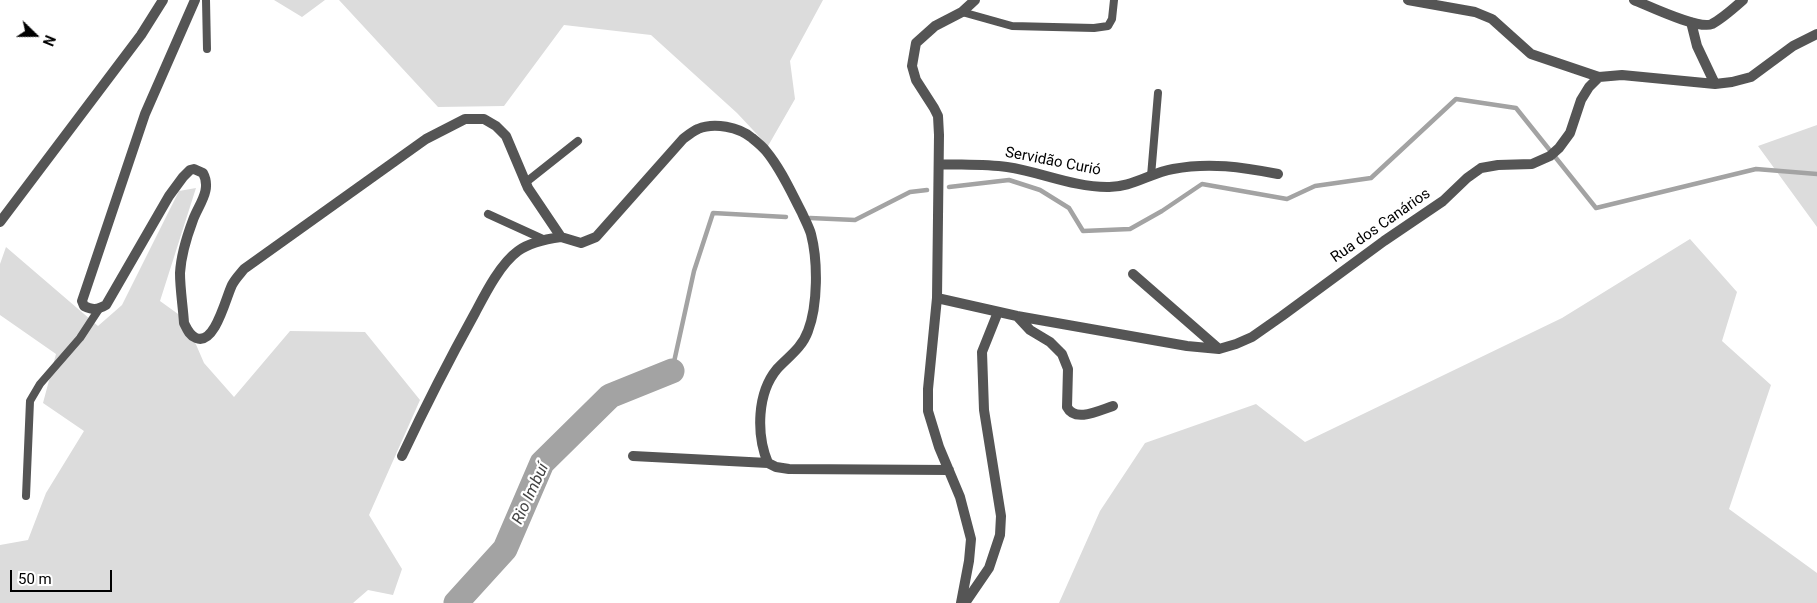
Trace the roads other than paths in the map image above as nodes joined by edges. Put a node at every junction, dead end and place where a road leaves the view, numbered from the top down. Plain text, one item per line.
1 (163, 0) edge
2 (195, 0) edge
3 (206, 0) edge
4 (975, 0) edge
5 (1114, 0) edge
6 (1408, 0) edge
7 (1634, 0) edge
8 (1743, 0) edge
9 (962, 12) junction
10 (1691, 22) junction
11 (1817, 34) edge
12 (207, 49) dead end
13 (1599, 77) junction
14 (1715, 84) junction
15 (1158, 93) dead end
16 (578, 141) dead end
17 (939, 164) junction
18 (1278, 174) dead end
19 (1151, 176) junction
20 (525, 183) junction
21 (488, 214) dead end
22 (0, 222) edge
23 (561, 237) junction
24 (544, 240) junction
25 (1133, 274) dead end
26 (937, 298) junction
27 (99, 309) junction
28 (998, 312) junction
29 (1017, 316) junction
30 (1219, 349) junction
31 (1113, 406) dead end
32 (402, 456) dead end
33 (633, 456) dead end
34 (768, 463) junction
35 (949, 470) junction
36 (26, 496) dead end
37 (961, 603) edge
38 (965, 603) edge

1 - 22 street
2 - 27 street
3 - 12 lane
4 - 9 street
5 - 9 lane
6 - 13 street
7 - 10 street
8 - 10 street
9 - 17 street
10 - 14 street
11 - 14 street
13 - 14 street
13 - 30 street, Rua dos Canários
15 - 19 lane
16 - 20 lane
17 - 19 street, Servidão Curió
17 - 26 street
18 - 19 street, Servidão Curió
20 - 23 street
20 - 27 street
21 - 24 lane
23 - 24 street
23 - 34 street
24 - 32 street
25 - 30 street
26 - 28 street, Rua dos Canários
26 - 35 street
27 - 36 lane
28 - 29 street, Rua dos Canários
28 - 38 street
29 - 30 street, Rua dos Canários
29 - 31 street
33 - 34 street
34 - 35 street
35 - 37 street

